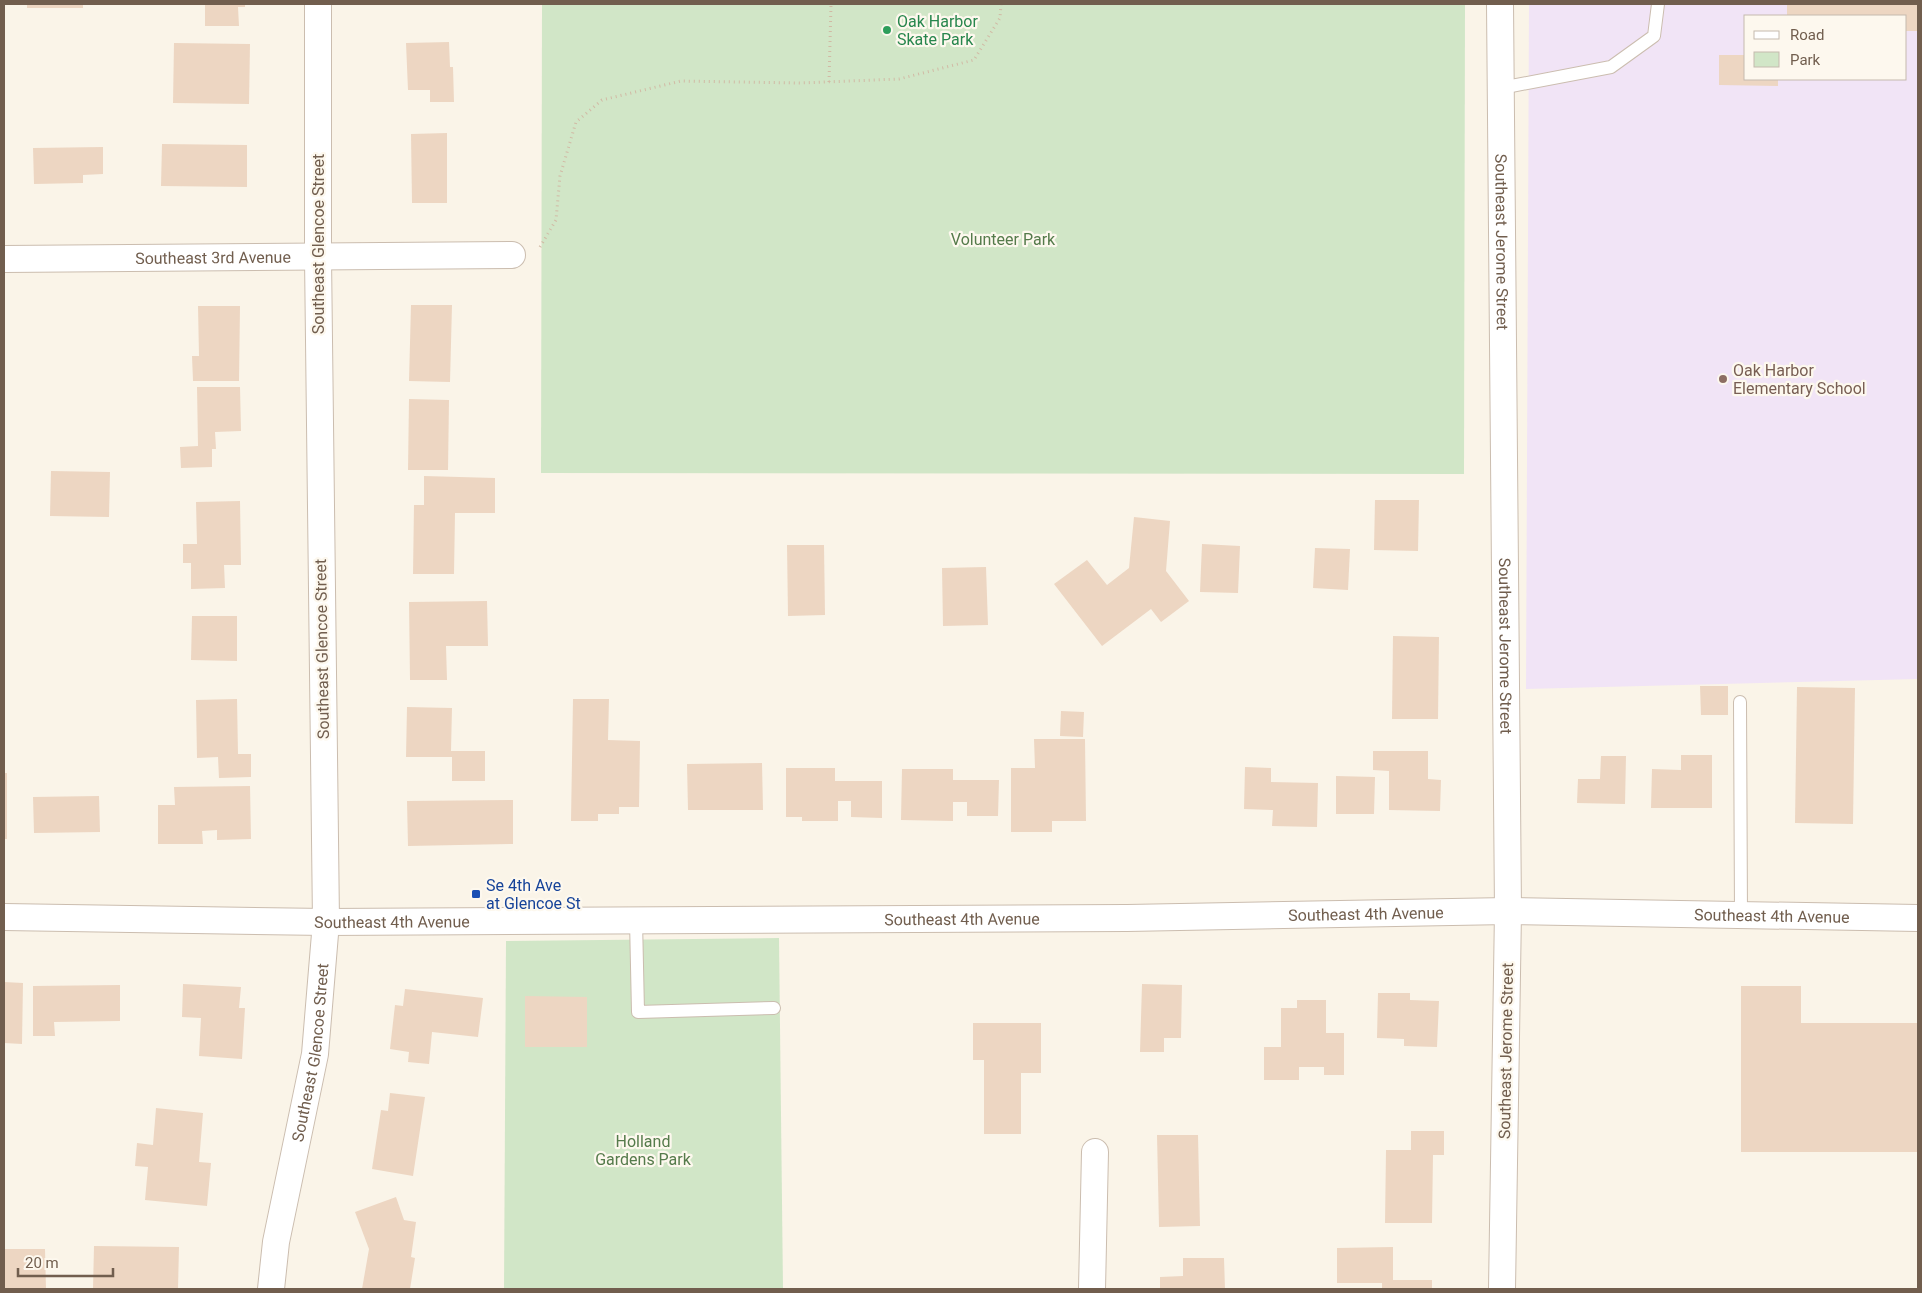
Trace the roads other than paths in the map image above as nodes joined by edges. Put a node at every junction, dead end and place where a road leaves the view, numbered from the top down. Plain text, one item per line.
1 (318, 4) edge
2 (1500, 4) edge
3 (1658, 4) edge
4 (1500, 88) junction
5 (512, 255) road end
6 (318, 257) junction
7 (4, 258) edge
8 (1740, 702) dead end
9 (1508, 911) junction
10 (1741, 915) junction
11 (4, 917) edge
12 (1918, 918) edge
13 (636, 920) junction
14 (326, 922) junction
15 (774, 1008) dead end
16 (1095, 1152) dead end
17 (271, 1289) edge
18 (1092, 1289) edge
19 (1502, 1289) edge

1 - 6 street, Southeast Glencoe Street
2 - 4 street, Southeast Jerome Street
3 - 4 lane
4 - 9 street, Southeast Jerome Street
5 - 6 street, Southeast 3rd Avenue
6 - 7 street, Southeast 3rd Avenue
6 - 14 street, Southeast Glencoe Street
8 - 10 lane
9 - 10 street, Southeast 4th Avenue
9 - 13 street, Southeast 4th Avenue
9 - 19 street, Southeast Jerome Street
10 - 12 street, Southeast 4th Avenue
11 - 14 street, Southeast 4th Avenue
13 - 14 street, Southeast 4th Avenue
13 - 15 lane
14 - 17 street, Southeast Glencoe Street
16 - 18 street

